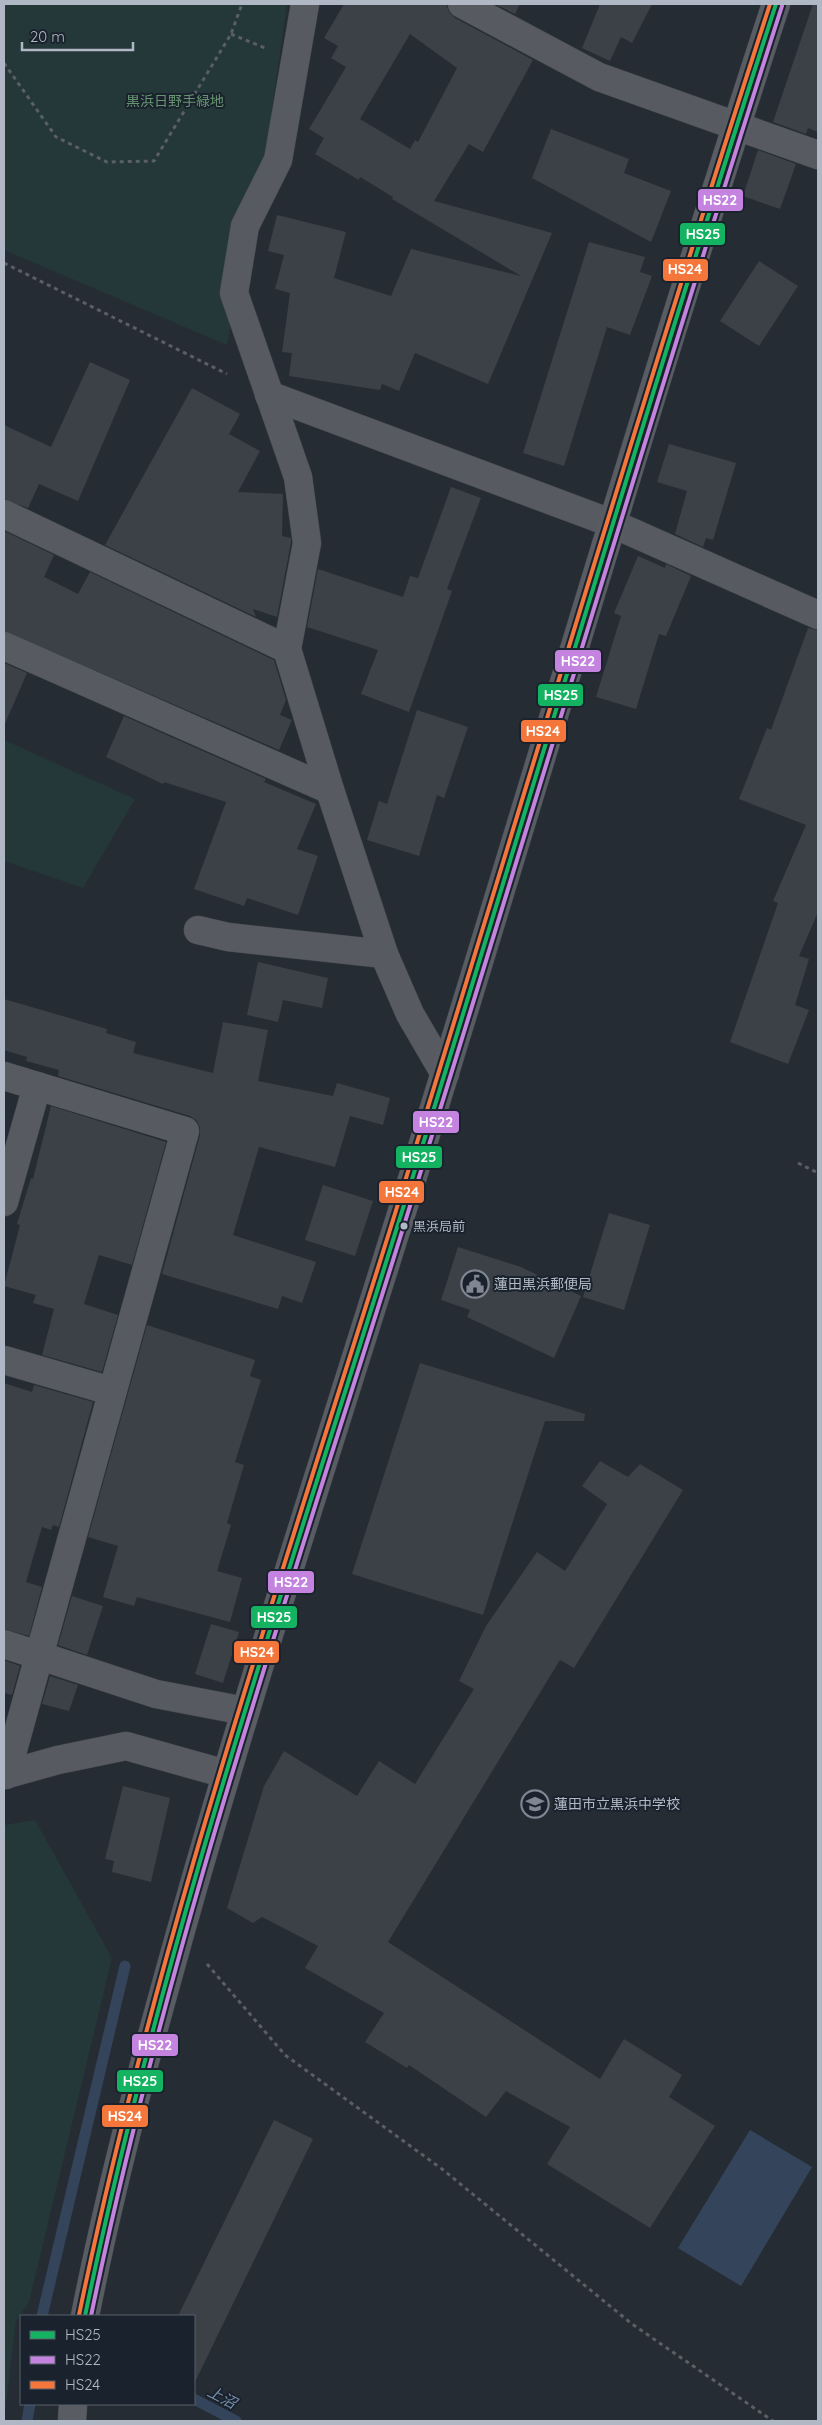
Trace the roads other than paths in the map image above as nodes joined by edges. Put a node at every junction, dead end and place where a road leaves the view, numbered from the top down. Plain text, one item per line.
1 (305, 4) edge
2 (462, 4) edge
3 (776, 4) edge
4 (736, 124) junction
5 (818, 155) edge
6 (269, 395) junction
7 (4, 514) edge
8 (612, 523) junction
9 (818, 615) edge
10 (4, 646) edge
11 (287, 649) junction
12 (330, 790) junction
13 (198, 930) dead end
14 (384, 954) junction
15 (445, 1074) junction
16 (4, 1076) edge
17 (37, 1086) junction
18 (4, 1202) edge
19 (4, 1360) edge
20 (111, 1392) junction
21 (4, 1644) edge
22 (40, 1656) junction
23 (245, 1711) junction
24 (226, 1774) junction
25 (5, 1775) edge
26 (84, 2315) edge
27 (73, 2405) edge
28 (72, 2421) edge

1 - 6 street
2 - 4 street
3 - 4 main road
4 - 5 street
4 - 8 main road
6 - 8 street
6 - 11 street
7 - 11 street
8 - 9 street
8 - 15 main road
10 - 12 street
11 - 12 street
12 - 14 street
13 - 14 street
14 - 15 street
15 - 23 main road
16 - 17 street
17 - 18 street
17 - 20 street
19 - 20 street
20 - 22 street
21 - 22 street
22 - 23 street
22 - 25 street
23 - 24 main road
24 - 25 street
24 - 26 main road
27 - 28 main road

